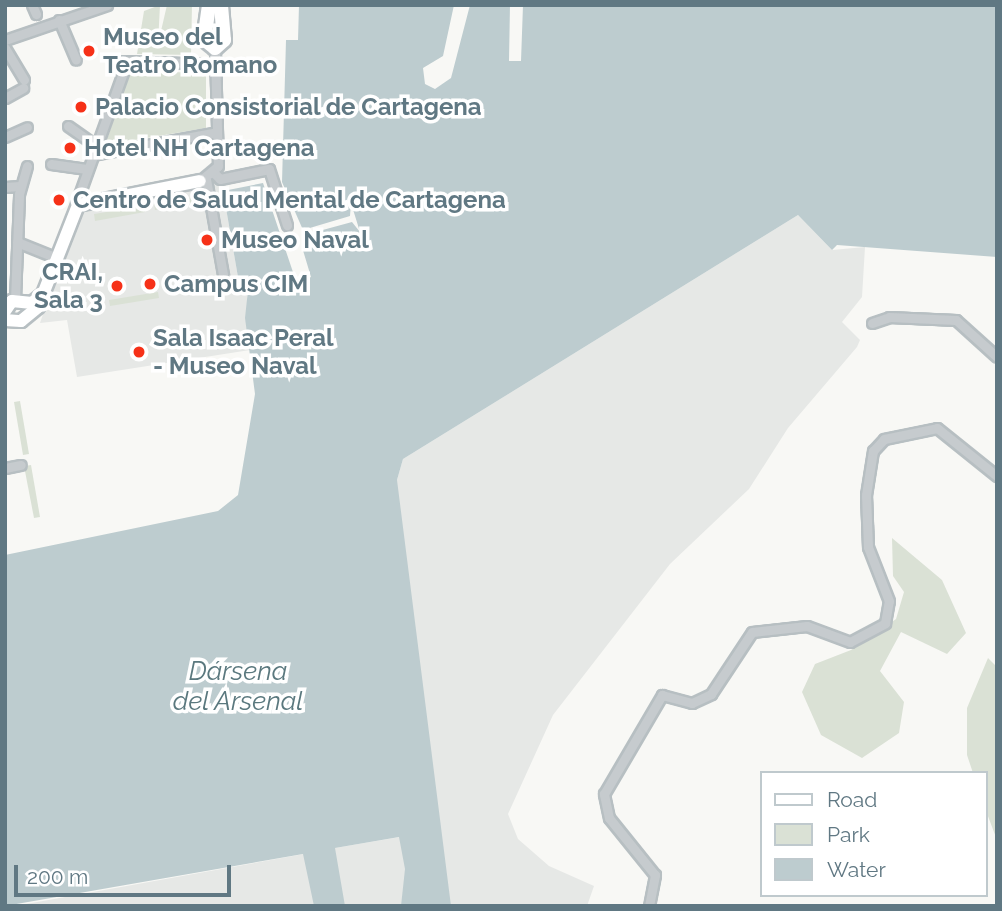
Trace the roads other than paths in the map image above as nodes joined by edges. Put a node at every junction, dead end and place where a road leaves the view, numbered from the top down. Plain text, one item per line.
1 (107, 5) edge
2 (209, 5) edge
3 (221, 5) edge
4 (37, 16) edge
5 (59, 20) junction
6 (206, 32) junction
7 (223, 33) junction
8 (5, 40) edge
9 (5, 48) edge
10 (215, 48) junction
11 (76, 60) dead end
12 (215, 64) junction
13 (5, 98) edge
14 (68, 126) dead end
15 (27, 127) dead end
16 (217, 132) junction
17 (5, 137) edge
18 (94, 150) junction
19 (51, 164) dead end
20 (27, 166) dead end
21 (87, 169) junction
22 (207, 178) junction
23 (5, 187) edge
24 (19, 190) junction
25 (83, 202) junction
26 (286, 225) dead end
27 (17, 242) junction
28 (57, 258) junction
29 (224, 280) dead end
30 (13, 312) edge
31 (872, 323) dead end
32 (997, 357) edge
33 (21, 465) dead end
34 (5, 468) edge
35 (997, 477) edge
36 (649, 906) edge

1 - 5 street
2 - 6 main road
3 - 7 main road
4 - 5 street
4 - 8 street
5 - 11 street
6 - 7 main road
6 - 10 main road
7 - 10 main road
9 - 13 street
10 - 12 street
12 - 16 street
12 - 18 street
14 - 18 street
15 - 17 street
16 - 18 street
16 - 22 street
18 - 21 street
19 - 21 street
20 - 24 street
21 - 25 street
22 - 25 main road
22 - 26 street
22 - 29 street
23 - 24 street
24 - 27 street
25 - 28 main road
27 - 28 street
27 - 30 street
28 - 30 main road
31 - 32 street
33 - 34 street
35 - 36 street

